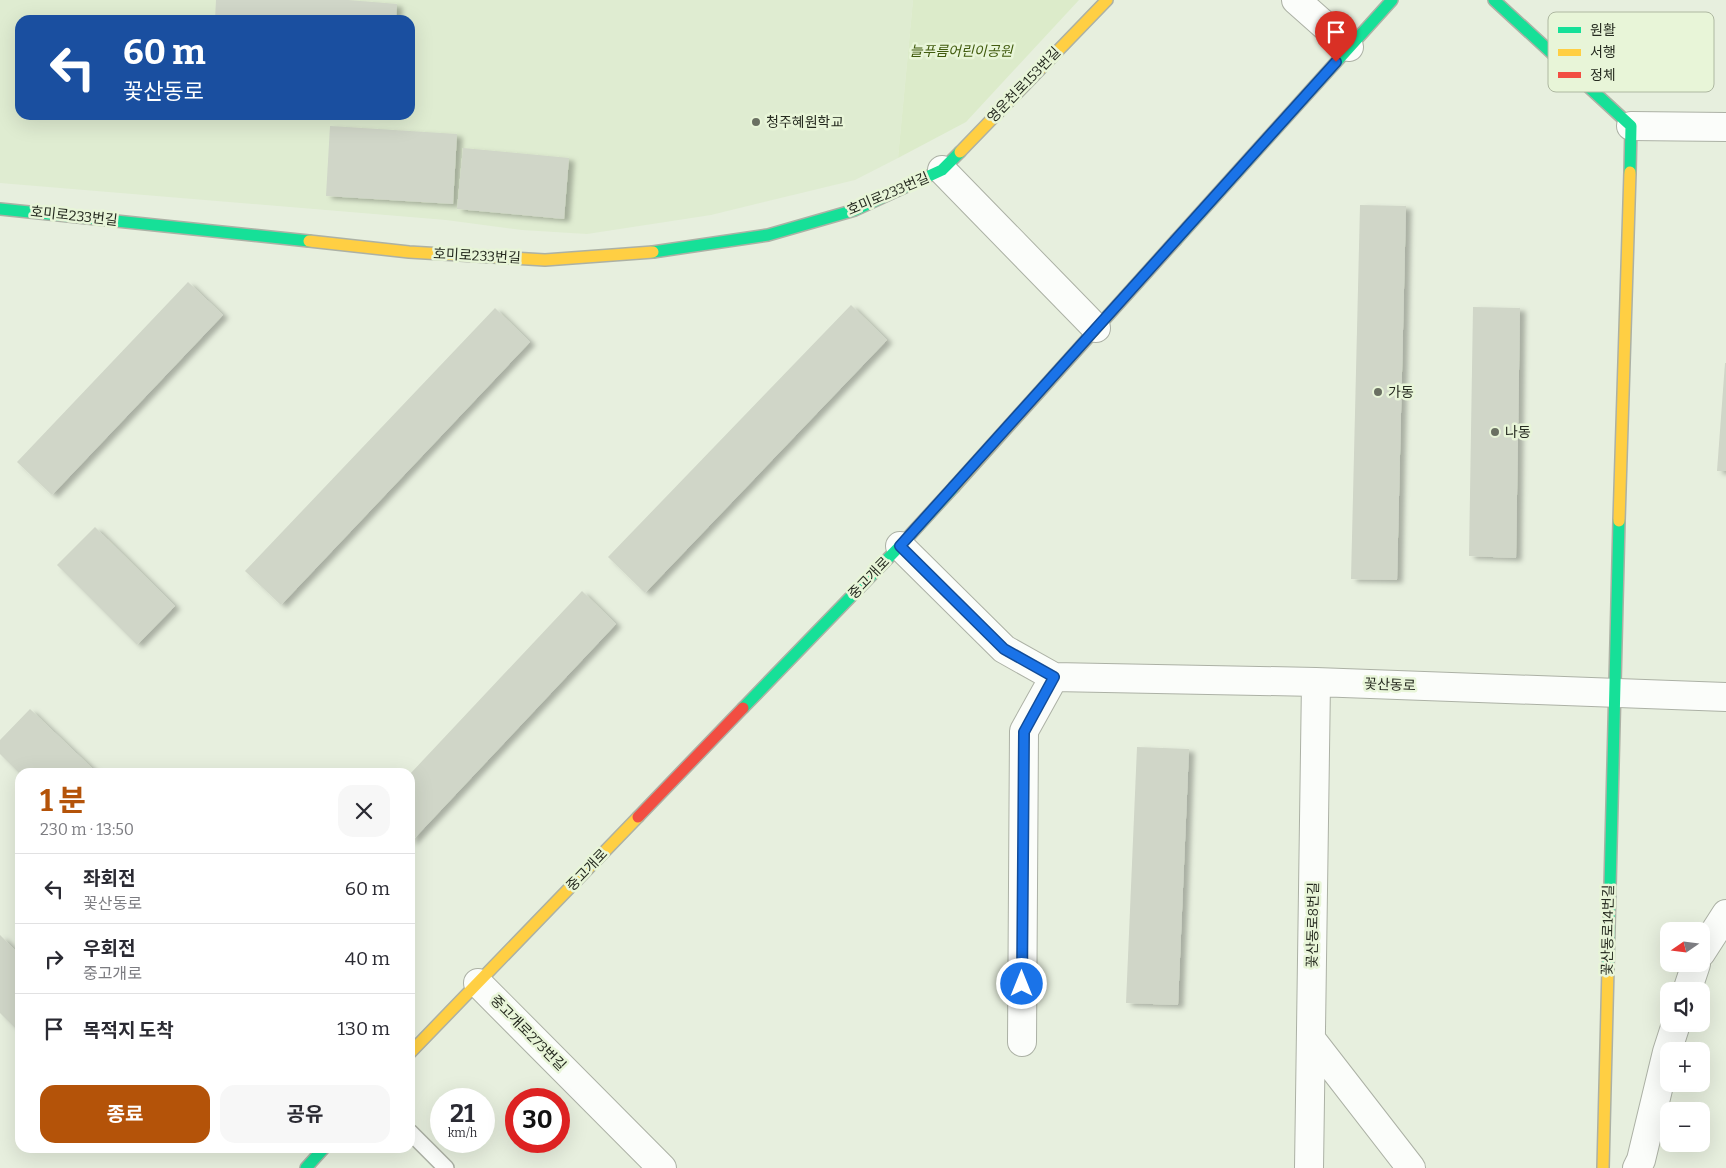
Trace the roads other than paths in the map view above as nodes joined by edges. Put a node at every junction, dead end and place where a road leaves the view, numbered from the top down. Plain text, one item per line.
1 (1106, 0) edge
2 (1296, 0) edge
3 (1392, 0) edge
4 (1494, 0) edge
5 (1349, 47) junction
6 (1548, 50) edge
7 (1594, 92) edge
8 (1631, 126) junction
9 (1726, 127) edge
10 (942, 170) junction
11 (0, 209) edge
12 (1096, 328) junction
13 (900, 546) junction
14 (1054, 677) junction
15 (1316, 682) junction
16 (1614, 693) junction
17 (1726, 697) edge
18 (1726, 914) edge
19 (1710, 939) edge
20 (478, 983) junction
21 (1673, 1032) edge
22 (1311, 1039) junction
23 (1022, 1042) dead end
24 (415, 1048) edge
25 (415, 1137) edge
26 (320, 1153) edge
27 (306, 1168) edge
28 (446, 1168) edge
29 (662, 1168) edge
30 (1309, 1168) edge
31 (1411, 1168) edge
32 (1603, 1168) edge
33 (1637, 1168) edge

1 - 10 street, 영운천로153번길
2 - 5 street
3 - 5 street, 중고개로
4 - 6 street
5 - 12 street, 중고개로
7 - 8 street
8 - 9 street
8 - 16 street, 꽃산동로14번길
10 - 11 street, 호미로233번길
10 - 12 street
12 - 13 street, 중고개로
13 - 14 street, 꽃산동로
13 - 20 street, 중고개로
14 - 15 street, 꽃산동로
14 - 23 street
15 - 16 street, 꽃산동로
15 - 22 street, 꽃산동로8번길
16 - 17 street, 꽃산동로
16 - 32 street, 꽃산동로14번길
18 - 19 street
20 - 24 street, 중고개로
20 - 29 street, 중고개로273번길
21 - 33 street
22 - 30 street, 꽃산동로8번길
22 - 31 street
25 - 28 lane
26 - 27 street

